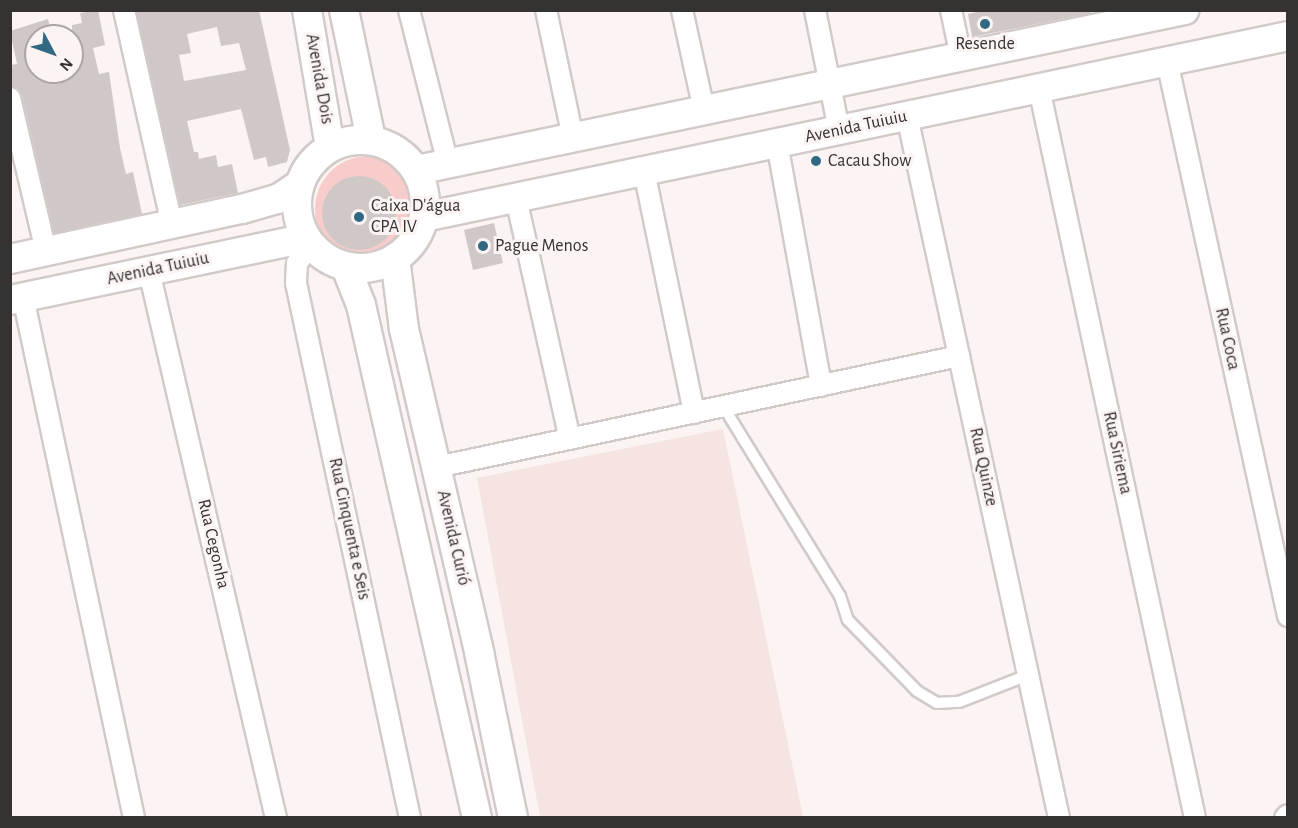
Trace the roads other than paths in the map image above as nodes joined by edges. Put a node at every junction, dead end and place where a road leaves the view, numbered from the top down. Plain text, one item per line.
1 (124, 10) edge
2 (307, 10) edge
3 (344, 10) edge
4 (409, 10) edge
5 (546, 10) edge
6 (682, 10) edge
7 (815, 10) edge
8 (951, 10) edge
9 (1185, 10) edge
10 (1092, 20) edge
11 (1287, 36) edge
12 (961, 57) junction
13 (1167, 61) junction
14 (831, 84) junction
15 (1039, 88) junction
16 (10, 98) edge
17 (704, 110) junction
18 (908, 116) junction
19 (839, 130) junction
20 (573, 138) junction
21 (371, 139) junction
22 (777, 143) junction
23 (330, 147) junction
24 (448, 164) junction
25 (417, 170) junction
26 (644, 171) junction
27 (299, 185) junction
28 (516, 198) junction
29 (424, 218) junction
30 (172, 224) junction
31 (308, 241) junction
32 (46, 252) junction
33 (395, 258) junction
34 (10, 259) edge
35 (346, 267) junction
36 (150, 271) junction
37 (17, 298) edge
38 (960, 356) junction
39 (821, 386) junction
40 (723, 406) junction
41 (694, 413) junction
42 (570, 439) junction
43 (437, 467) junction
44 (1287, 616) edge
45 (1028, 675) junction
46 (134, 818) edge
47 (276, 818) edge
48 (410, 818) edge
49 (477, 818) edge
50 (513, 818) edge
51 (1059, 818) edge
52 (1195, 818) edge

1 - 30 street
2 - 23 main road, Avenida Dois
3 - 21 main road, Avenida Dois
4 - 24 street
5 - 20 street
6 - 17 street
7 - 14 street
8 - 12 street
9 - 10 main road
10 - 12 main road
11 - 13 main road, Avenida Tuiuiu
12 - 14 main road
13 - 15 main road, Avenida Tuiuiu
13 - 44 street, Rua Coca
14 - 17 main road
14 - 19 street
15 - 18 main road, Avenida Tuiuiu
15 - 52 street, Rua Siriema
16 - 32 street
17 - 20 main road
18 - 19 main road, Avenida Tuiuiu
18 - 38 street, Rua Quinze
19 - 22 main road, Avenida Tuiuiu
20 - 24 main road
21 - 23 main road
21 - 25 main road
22 - 26 main road, Avenida Tuiuiu
22 - 39 street
23 - 27 main road
24 - 25 main road
25 - 29 main road
26 - 28 main road, Avenida Tuiuiu
26 - 41 street
27 - 30 main road
27 - 31 main road
28 - 29 main road, Avenida Tuiuiu
28 - 42 street
29 - 33 main road
30 - 32 main road
31 - 35 main road
31 - 36 main road, Avenida Tuiuiu
31 - 48 street, Rua Cinquenta e Seis
32 - 34 main road
33 - 35 main road
33 - 43 main road, Avenida Curió
35 - 49 main road, Avenida Curió
36 - 37 main road, Avenida Tuiuiu
36 - 47 street, Rua Cegonha
37 - 46 street
38 - 39 street
38 - 45 street, Rua Quinze
39 - 40 street
40 - 41 street
40 - 45 lane
41 - 42 street
42 - 43 street
43 - 50 main road, Avenida Curió
45 - 51 street, Rua Quinze

